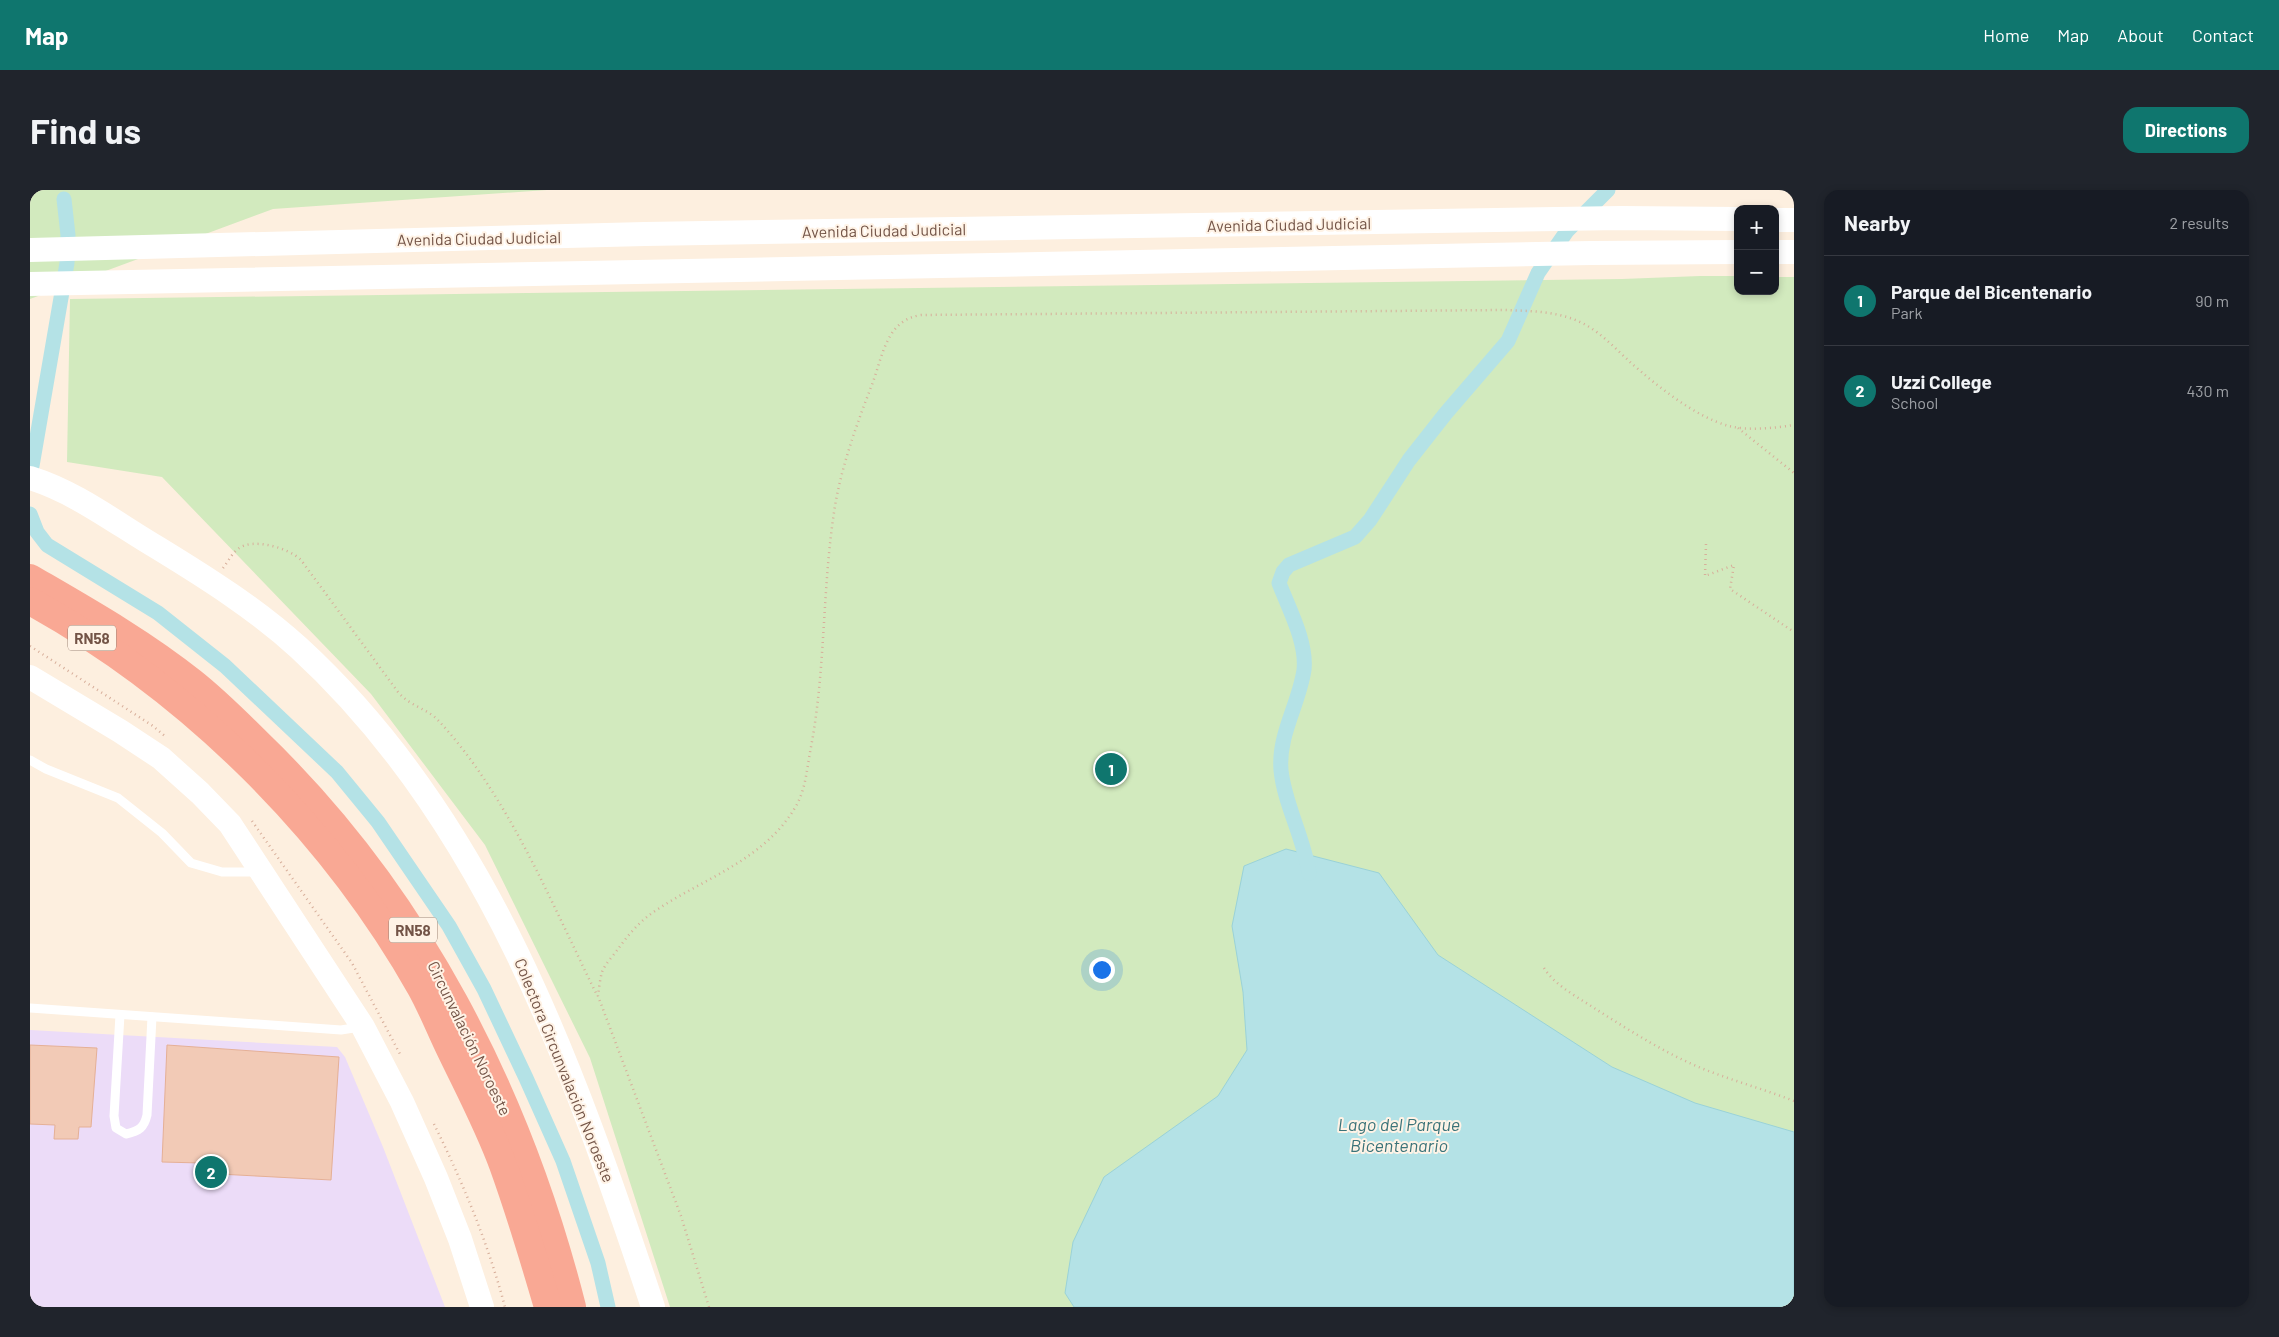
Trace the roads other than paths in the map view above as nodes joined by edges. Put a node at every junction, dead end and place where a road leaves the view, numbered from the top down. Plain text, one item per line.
1 (1734, 219) edge
2 (1779, 220) edge
3 (1794, 220) edge
4 (33, 250) edge
5 (1734, 252) edge
6 (1779, 252) edge
7 (1794, 252) edge
8 (31, 284) edge
9 (30, 478) edge
10 (30, 578) edge
11 (30, 601) edge
12 (30, 677) edge
13 (30, 760) edge
14 (263, 872) junction
15 (30, 1008) edge
16 (120, 1015) junction
17 (152, 1017) junction
18 (363, 1027) junction
19 (482, 1307) edge
20 (548, 1307) edge
21 (572, 1307) edge
22 (653, 1307) edge

1 - 4 street, Avenida Ciudad Judicial
2 - 3 street
5 - 8 street
6 - 7 street
9 - 22 street, Colectora Circunvalación Noroeste
10 - 21 highway, Circunvalación Noroeste / RN58
11 - 20 highway, Circunvalación Noroeste / RN58
12 - 14 street
13 - 14 lane
14 - 18 street
15 - 16 lane
16 - 17 lane
16 - 17 lane
17 - 18 lane
18 - 19 street

